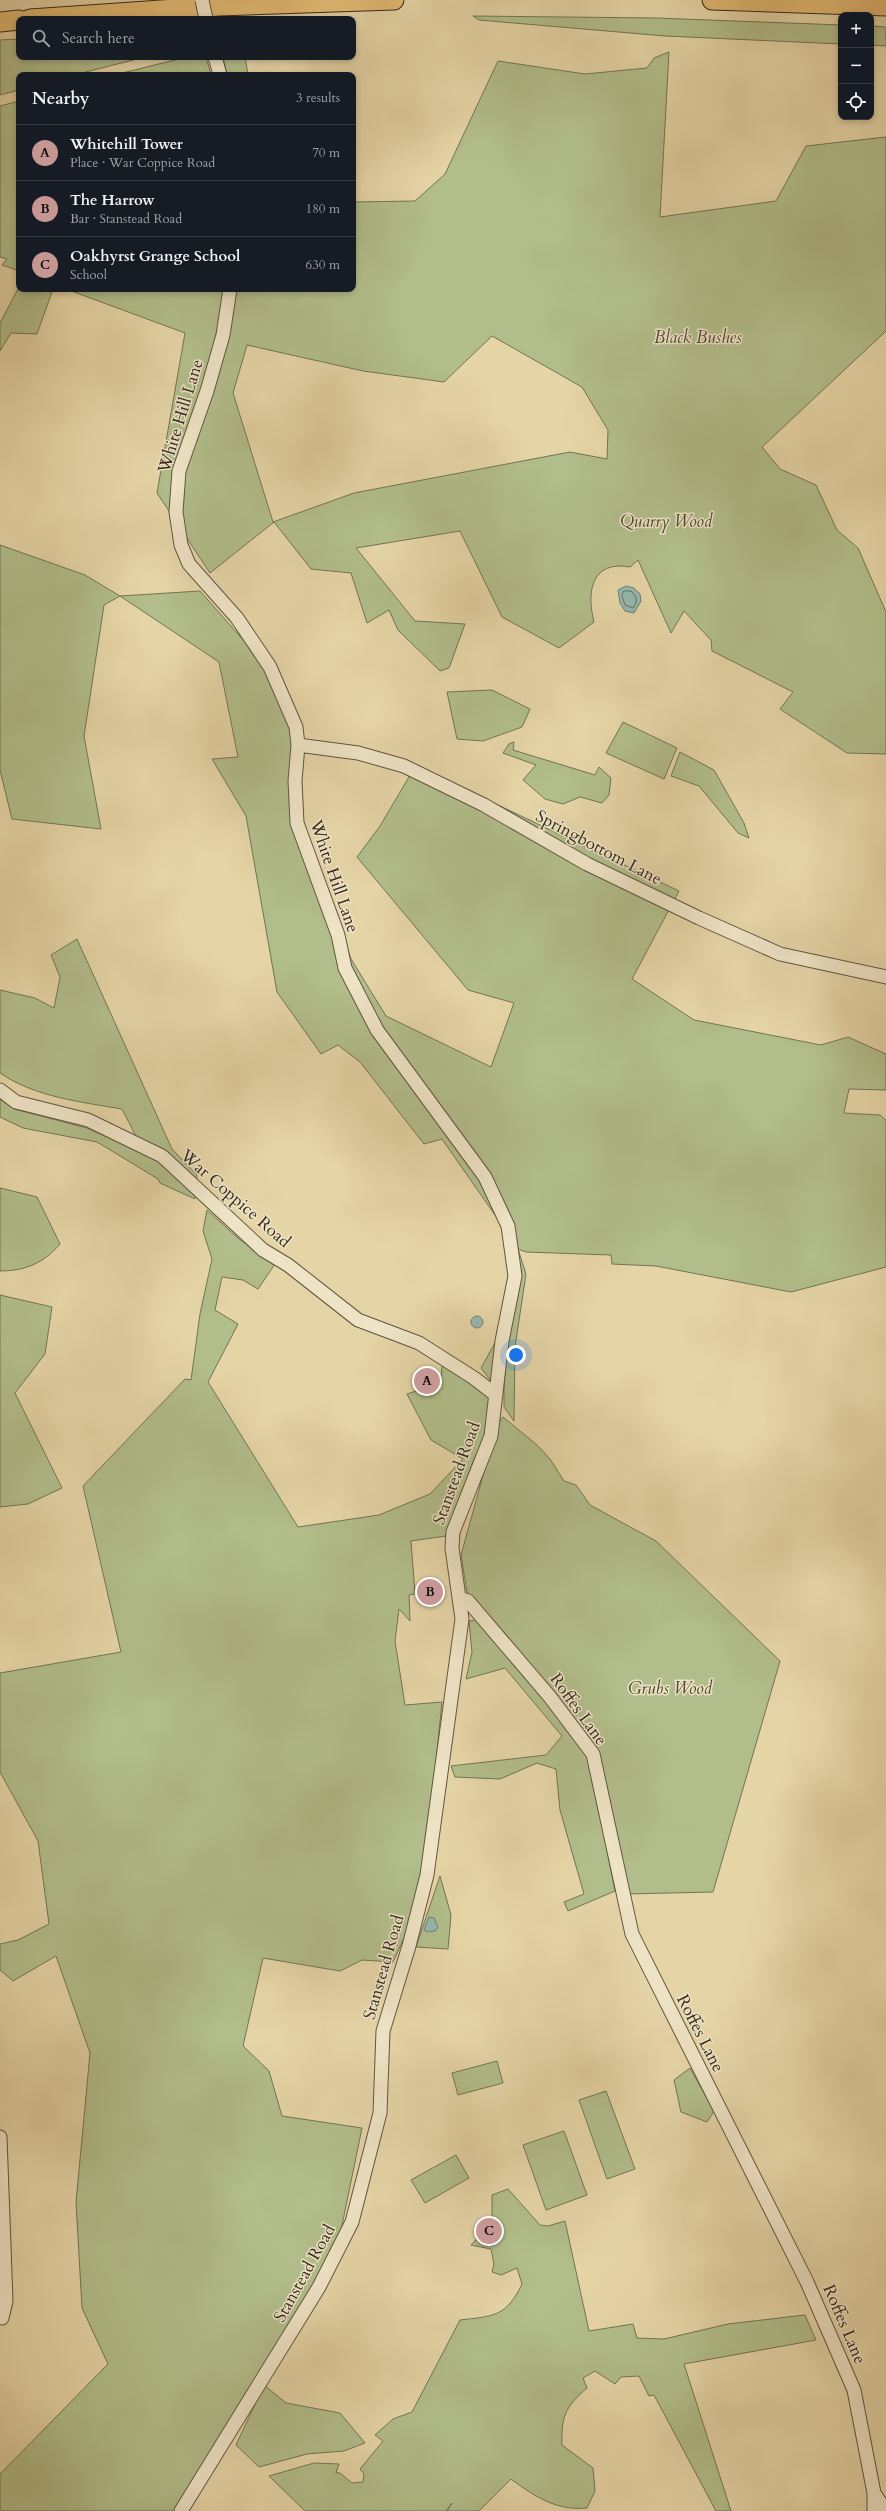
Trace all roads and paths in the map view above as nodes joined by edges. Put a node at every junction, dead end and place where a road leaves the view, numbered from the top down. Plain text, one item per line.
1 (202, 0) edge
2 (394, 0) edge
3 (712, 0) edge
4 (886, 6) edge
5 (74, 16) edge
6 (205, 16) edge
7 (16, 20) edge
8 (0, 22) edge
9 (216, 60) edge
10 (219, 72) edge
11 (230, 292) edge
12 (298, 745) junction
13 (886, 977) edge
14 (0, 1090) edge
15 (496, 1395) junction
16 (459, 1598) junction
17 (0, 2137) edge
18 (2, 2318) dead end
19 (874, 2493) junction
20 (181, 2511) edge
21 (874, 2511) edge
22 (886, 2511) edge

1 - 6 street, bridge
2 - 5 highway
3 - 4 highway
7 - 8 highway
9 - 10 street
11 - 12 street, White Hill Lane
12 - 13 street, Springbottom Lane
12 - 15 street, White Hill Lane
14 - 15 street, War Coppice Road
15 - 16 street, Stanstead Road
16 - 19 street, Roffes Lane
16 - 20 street, Stanstead Road
17 - 18 street
19 - 21 street, Roffes Lane
19 - 22 street

